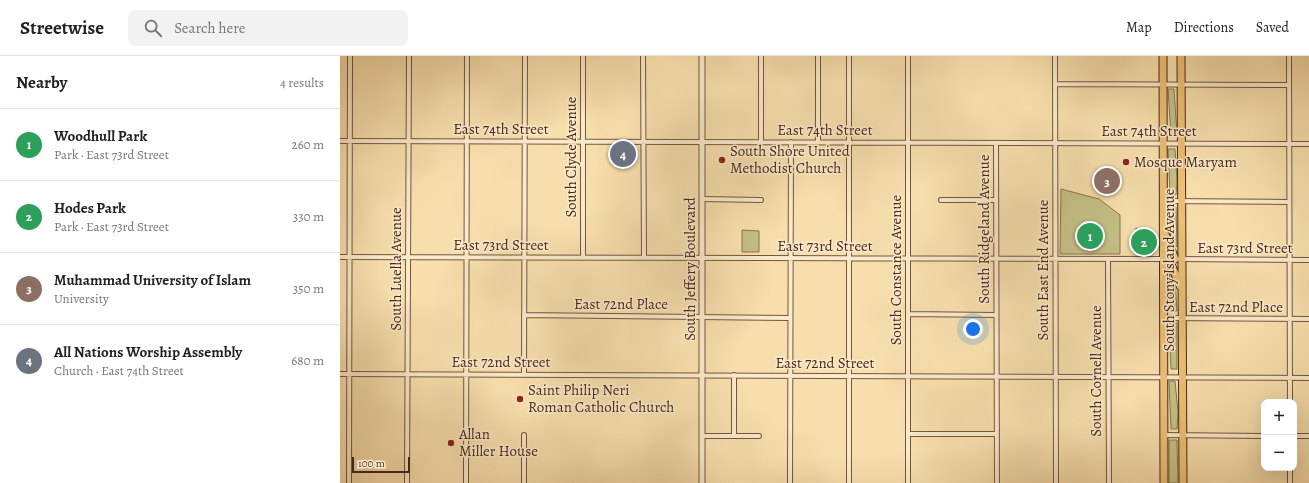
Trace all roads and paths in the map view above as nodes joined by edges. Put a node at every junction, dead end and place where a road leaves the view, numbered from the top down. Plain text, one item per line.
1 (350, 56) edge
2 (409, 56) edge
3 (467, 56) edge
4 (525, 56) edge
5 (583, 56) edge
6 (643, 56) edge
7 (702, 56) edge
8 (761, 56) edge
9 (818, 56) edge
10 (849, 56) edge
11 (908, 56) edge
12 (1055, 56) edge
13 (1163, 56) edge
14 (1289, 56) edge
15 (1180, 57) edge
16 (1055, 84) junction
17 (1163, 85) junction
18 (1181, 85) junction
19 (1289, 85) junction
20 (340, 141) edge
21 (350, 141) junction
22 (408, 141) junction
23 (467, 141) junction
24 (524, 141) junction
25 (583, 142) junction
26 (643, 142) junction
27 (702, 142) junction
28 (761, 142) junction
29 (790, 142) junction
30 (818, 142) junction
31 (850, 142) junction
32 (908, 142) junction
33 (996, 143) junction
34 (1055, 143) junction
35 (1163, 143) junction
36 (1182, 143) junction
37 (1289, 144) junction
38 (1309, 144) edge
39 (702, 199) junction
40 (761, 200) dead end
41 (940, 200) dead end
42 (996, 200) junction
43 (1163, 201) junction
44 (1182, 201) junction
45 (1289, 202) junction
46 (1163, 230) junction
47 (340, 257) edge
48 (350, 257) junction
49 (408, 257) junction
50 (466, 257) junction
51 (524, 257) junction
52 (583, 258) junction
53 (644, 258) junction
54 (702, 258) junction
55 (790, 258) junction
56 (849, 258) junction
57 (908, 258) junction
58 (996, 259) junction
59 (1055, 259) junction
60 (1108, 259) junction
61 (1172, 259) junction
62 (1289, 260) junction
63 (1309, 260) edge
64 (1182, 290) junction
65 (908, 314) junction
66 (524, 315) junction
67 (996, 315) junction
68 (702, 317) junction
69 (790, 318) junction
70 (1164, 318) junction
71 (1182, 318) junction
72 (1290, 319) junction
73 (1309, 319) edge
74 (340, 374) edge
75 (349, 374) junction
76 (408, 374) junction
77 (466, 374) junction
78 (524, 374) junction
79 (702, 375) junction
80 (734, 375) junction
81 (790, 375) junction
82 (849, 375) junction
83 (908, 376) junction
84 (996, 376) junction
85 (1055, 376) junction
86 (1108, 376) junction
87 (1164, 376) junction
88 (1182, 376) junction
89 (1290, 377) junction
90 (1309, 378) edge
91 (1290, 399) edge
92 (908, 434) junction
93 (996, 434) junction
94 (524, 435) dead end
95 (1164, 435) junction
96 (1182, 435) junction
97 (702, 436) junction
98 (734, 436) junction
99 (759, 436) dead end
100 (1261, 436) edge
101 (1297, 436) edge
102 (1309, 436) edge
103 (1290, 471) edge
104 (349, 483) edge
105 (407, 483) edge
106 (466, 483) edge
107 (524, 483) edge
108 (702, 483) edge
109 (790, 483) edge
110 (849, 483) edge
111 (908, 483) edge
112 (997, 483) edge
113 (1056, 483) edge
114 (1108, 483) edge
115 (1164, 483) edge
116 (1183, 483) edge
117 (1290, 483) edge

1 - 21 street
2 - 22 street, South Luella Avenue
3 - 23 street
4 - 24 street
5 - 25 street, South Clyde Avenue
6 - 26 street
7 - 27 street, South Jeffery Boulevard
8 - 28 street
9 - 30 street
10 - 31 street
11 - 32 street, South Constance Avenue
12 - 16 street, South East End Avenue
13 - 17 highway, South Stony Island Avenue
14 - 19 street
15 - 18 highway, South Stony Island Avenue
16 - 17 street
16 - 34 street, South East End Avenue
17 - 18 street
17 - 35 highway, South Stony Island Avenue
18 - 19 street
18 - 36 highway, South Stony Island Avenue
19 - 37 street
20 - 21 street, East 74th Street
21 - 22 street, East 74th Street
21 - 48 street
22 - 23 street, East 74th Street
22 - 49 street, South Luella Avenue
23 - 24 street, East 74th Street
23 - 50 street
24 - 25 street, East 74th Street
24 - 51 street
25 - 26 street, East 74th Street
25 - 52 street, South Clyde Avenue
26 - 27 street, East 74th Street
26 - 53 street
27 - 28 street, East 74th Street
27 - 39 street, South Jeffery Boulevard
28 - 29 street, East 74th Street
29 - 30 street, East 74th Street
29 - 55 street
30 - 31 street, East 74th Street
31 - 32 street, East 74th Street
31 - 56 street
32 - 33 street, East 74th Street
32 - 57 street, South Constance Avenue
33 - 34 street, East 74th Street
33 - 42 street, South Ridgeland Avenue
34 - 35 street, East 74th Street
34 - 59 street, South East End Avenue
35 - 36 street, East 74th Street
35 - 43 highway, South Stony Island Avenue
36 - 37 street, East 74th Street
36 - 44 highway, South Stony Island Avenue
37 - 38 street, East 74th Street
37 - 45 street
39 - 40 street
39 - 54 street, South Jeffery Boulevard
41 - 42 street
42 - 58 street, South Ridgeland Avenue
43 - 44 street
43 - 46 highway, South Stony Island Avenue
44 - 45 street
44 - 61 highway, South Stony Island Avenue
45 - 62 street
46 - 61 highway
46 - 61 highway, South Stony Island Avenue
47 - 48 street, East 73rd Street
48 - 49 street, East 73rd Street
48 - 75 street
49 - 50 street, East 73rd Street
49 - 76 street, South Luella Avenue
50 - 51 street, East 73rd Street
50 - 77 street
51 - 52 street, East 73rd Street
51 - 66 street
52 - 53 street, East 73rd Street
53 - 54 street, East 73rd Street
54 - 55 street, East 73rd Street
54 - 68 street, South Jeffery Boulevard
55 - 56 street, East 73rd Street
55 - 69 street
56 - 57 street, East 73rd Street
56 - 82 street
57 - 58 street, East 73rd Street
57 - 65 street, South Constance Avenue
58 - 59 street, East 73rd Street
58 - 67 street, South Ridgeland Avenue
59 - 60 street, East 73rd Street
59 - 85 street, South East End Avenue
60 - 61 street, East 73rd Street
60 - 86 street, South Cornell Avenue
61 - 62 street, East 73rd Street
61 - 64 highway, South Stony Island Avenue
61 - 64 highway
61 - 70 highway, South Stony Island Avenue
62 - 63 street, East 73rd Street
62 - 72 street
64 - 71 highway, South Stony Island Avenue
65 - 67 street
65 - 83 street, South Constance Avenue
66 - 68 street, East 72nd Place
66 - 78 street
67 - 84 street, South Ridgeland Avenue
68 - 69 street, East 72nd Place
68 - 79 street, South Jeffery Boulevard
69 - 81 street
70 - 71 street, East 72nd Place
70 - 87 highway, South Stony Island Avenue
71 - 72 street, East 72nd Place
71 - 88 highway, South Stony Island Avenue
72 - 73 street, East 72nd Place
72 - 89 street
74 - 75 street, East 72nd Street
75 - 76 street, East 72nd Street
75 - 104 street
76 - 77 street, East 72nd Street
76 - 105 street, South Luella Avenue
77 - 78 street, East 72nd Street
77 - 106 street
78 - 79 street, East 72nd Street
79 - 80 street, East 72nd Street
79 - 97 street, South Jeffery Boulevard
80 - 81 street, East 72nd Street
80 - 98 street
81 - 82 street, East 72nd Street
81 - 109 street
82 - 83 street, East 72nd Street
82 - 110 street
83 - 84 street, East 72nd Street
83 - 92 street, South Constance Avenue
84 - 85 street, East 72nd Street
84 - 93 street, South Ridgeland Avenue
85 - 86 street, East 72nd Street
85 - 113 street, South East End Avenue
86 - 87 street, East 72nd Street
86 - 114 street, South Cornell Avenue
87 - 88 street, East 72nd Street
87 - 95 highway, South Stony Island Avenue
88 - 89 street, East 72nd Street
88 - 96 highway, South Stony Island Avenue
89 - 90 street, East 72nd Street
89 - 91 street
92 - 93 street
92 - 111 street, South Constance Avenue
93 - 112 street, South Ridgeland Avenue
94 - 107 street
95 - 96 street
95 - 115 highway, South Stony Island Avenue
96 - 100 street
96 - 116 highway, South Stony Island Avenue
97 - 98 street
97 - 108 street, South Jeffery Boulevard
98 - 99 street
101 - 102 street
103 - 117 street

